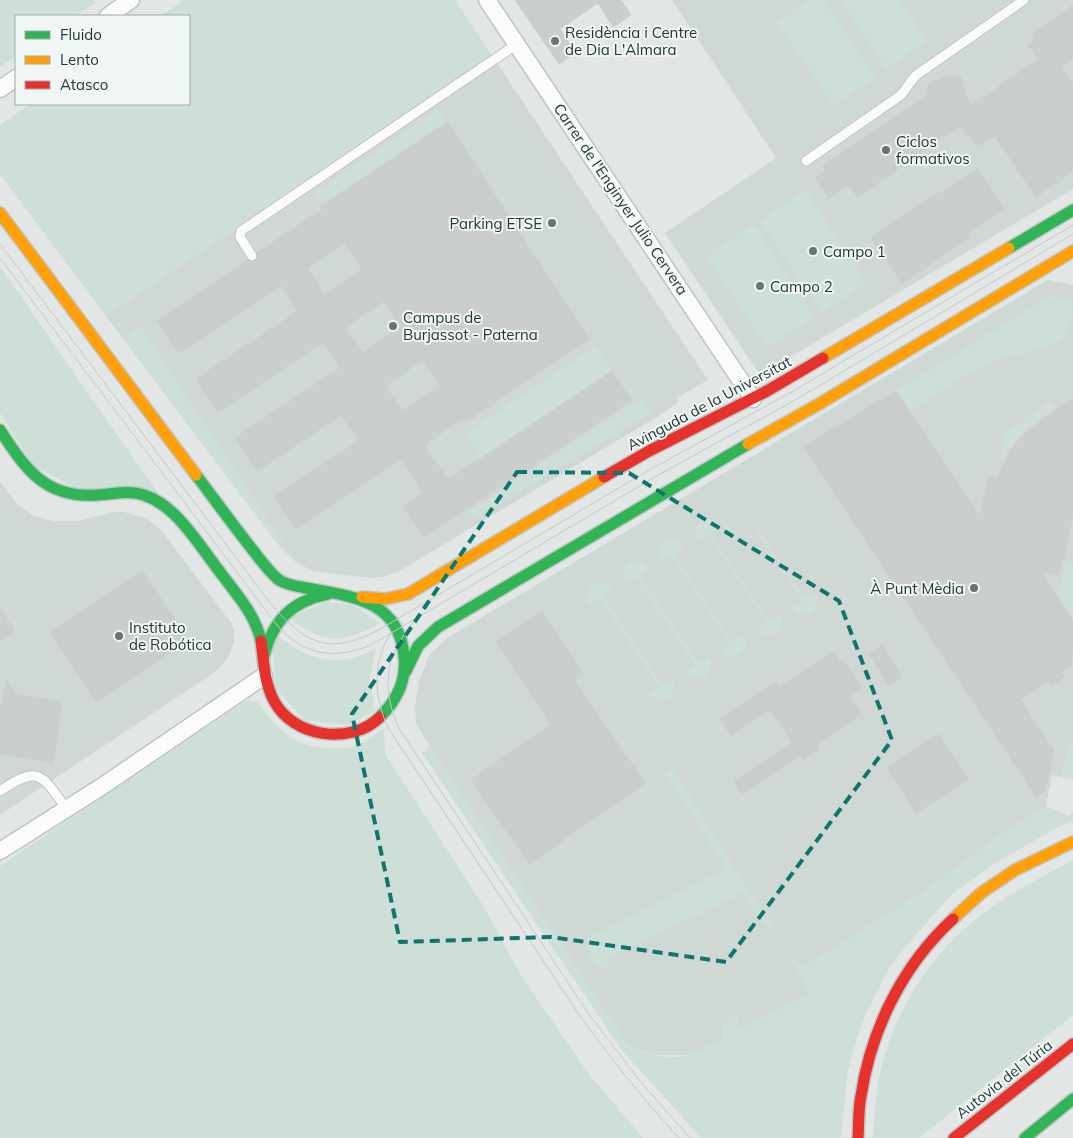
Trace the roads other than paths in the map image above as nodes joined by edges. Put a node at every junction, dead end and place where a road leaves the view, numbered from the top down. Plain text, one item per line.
1 (132, 0) edge
2 (487, 0) edge
3 (1024, 0) edge
4 (110, 15) edge
5 (517, 44) junction
6 (15, 79) edge
7 (0, 89) edge
8 (806, 161) dead end
9 (1073, 210) edge
10 (0, 213) edge
11 (1073, 251) edge
12 (252, 256) dead end
13 (753, 399) junction
14 (0, 430) edge
15 (334, 593) junction
16 (352, 596) junction
17 (264, 669) junction
18 (405, 673) junction
19 (0, 791) edge
20 (66, 808) junction
21 (1073, 842) edge
22 (0, 851) edge
23 (1073, 1044) edge
24 (1073, 1099) edge
25 (858, 1138) edge
26 (954, 1138) edge
27 (1025, 1138) edge

1 - 4 street
2 - 5 street, Carrer de l'Enginyer Julio Cervera
3 - 8 lane
5 - 12 lane
5 - 13 street, Carrer de l'Enginyer Julio Cervera
6 - 7 street
9 - 13 main road, Avinguda de la Universitat
10 - 15 main road
11 - 18 main road
13 - 16 main road, Avinguda de la Universitat
14 - 17 main road
15 - 16 main road
15 - 17 main road
16 - 18 main road
17 - 18 main road
17 - 20 street
19 - 20 lane
20 - 22 street
21 - 25 main road
23 - 26 main road, Autovia del Túria
24 - 27 main road

